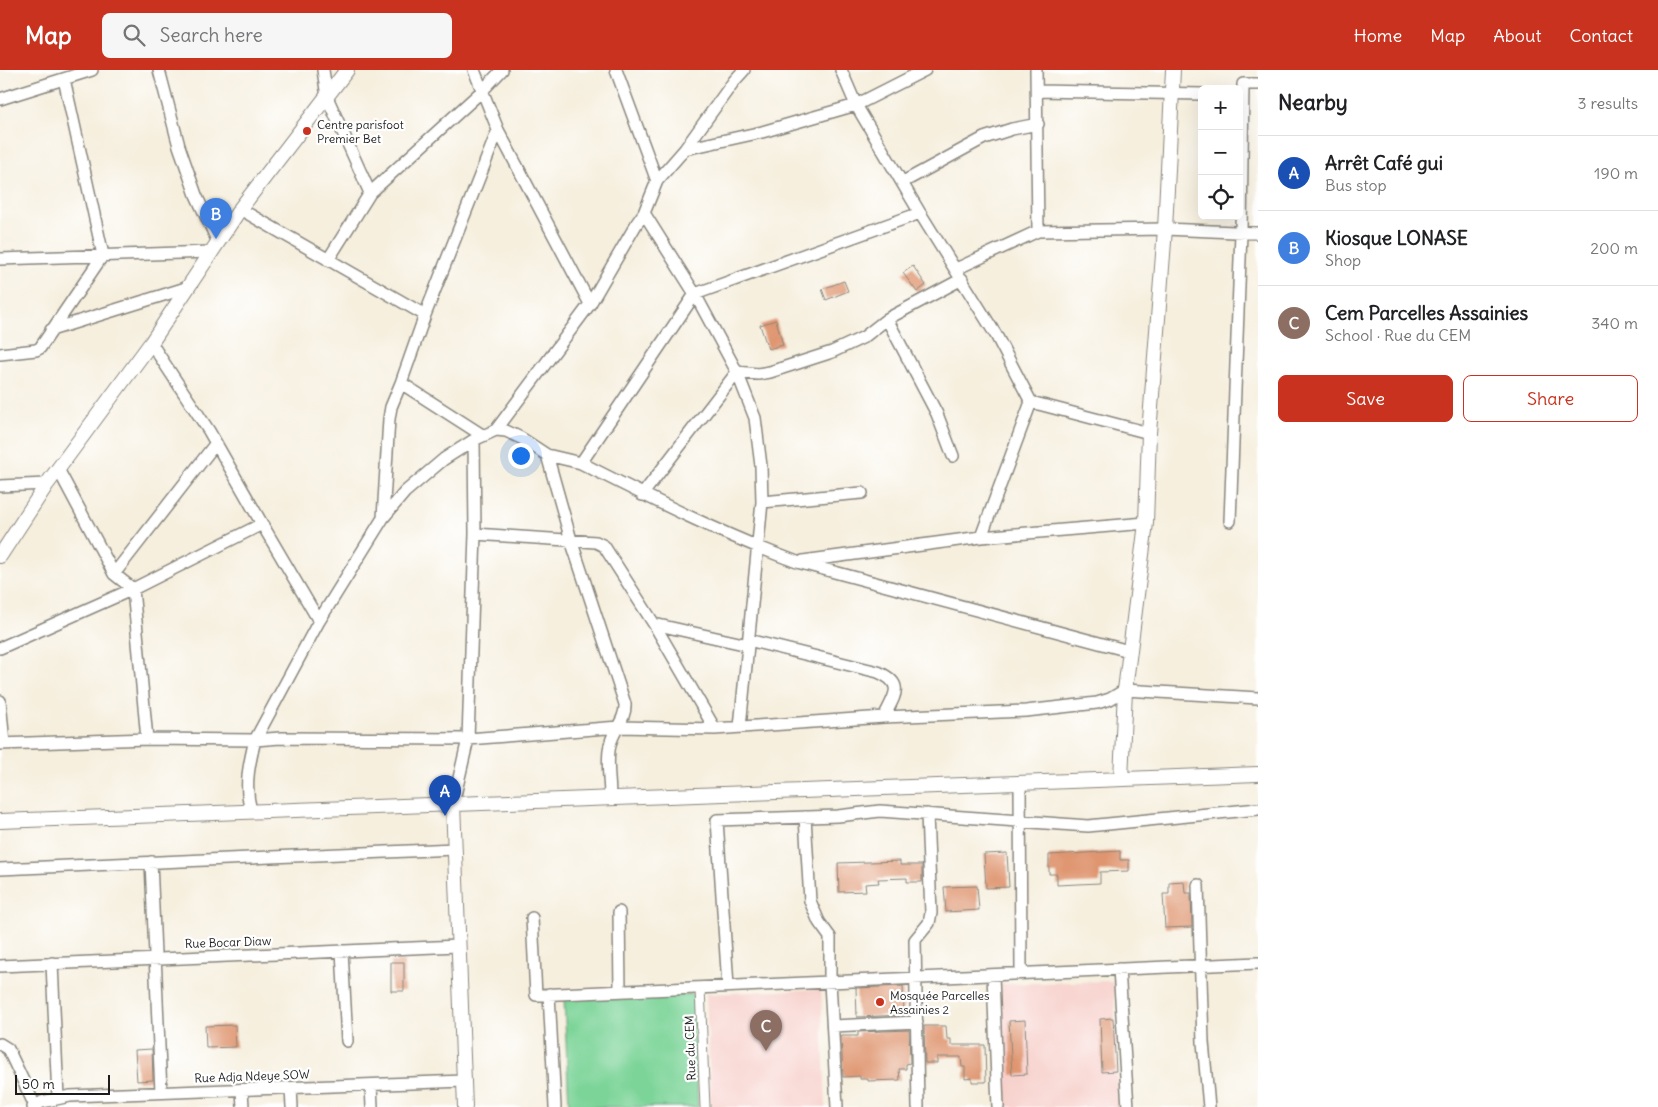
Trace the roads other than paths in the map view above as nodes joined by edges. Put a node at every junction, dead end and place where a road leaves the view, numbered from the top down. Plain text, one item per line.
1 (92, 70) edge
2 (159, 70) edge
3 (323, 70) edge
4 (347, 70) edge
5 (474, 70) edge
6 (502, 70) edge
7 (616, 70) edge
8 (744, 70) edge
9 (841, 70) edge
10 (925, 70) edge
11 (1036, 70) edge
12 (1173, 70) edge
13 (64, 79) junction
14 (1258, 84) edge
15 (1243, 85) edge
16 (482, 92) junction
17 (1036, 92) junction
18 (1172, 93) junction
19 (1198, 94) edge
20 (327, 97) junction
21 (0, 99) edge
22 (856, 105) junction
23 (1038, 124) junction
24 (498, 130) junction
25 (1241, 130) edge
26 (685, 149) junction
27 (658, 181) junction
28 (903, 182) junction
29 (370, 193) junction
30 (240, 210) junction
31 (644, 213) junction
32 (920, 214) junction
33 (1165, 229) junction
34 (1038, 231) junction
35 (1241, 233) junction
36 (1258, 233) edge
37 (214, 247) junction
38 (103, 255) junction
39 (0, 259) edge
40 (328, 260) junction
41 (959, 274) junction
42 (186, 288) junction
43 (695, 294) junction
44 (590, 304) junction
45 (425, 315) junction
46 (887, 319) junction
47 (51, 330) junction
48 (151, 343) junction
49 (0, 354) edge
50 (737, 372) junction
51 (401, 383) junction
52 (1031, 402) junction
53 (496, 430) junction
54 (1149, 433) junction
55 (478, 437) junction
56 (216, 442) junction
57 (547, 455) junction
58 (953, 456) dead end
59 (581, 463) junction
60 (58, 468) junction
61 (47, 484) junction
62 (0, 486) edge
63 (862, 493) dead end
64 (642, 494) junction
65 (762, 502) junction
66 (383, 518) junction
67 (1230, 521) dead end
68 (1146, 523) junction
69 (262, 524) junction
70 (475, 534) junction
71 (981, 537) junction
72 (571, 540) junction
73 (758, 548) junction
74 (0, 556) edge
75 (797, 562) junction
76 (114, 574) junction
77 (133, 589) junction
78 (319, 621) junction
79 (654, 624) junction
80 (748, 643) junction
81 (0, 648) edge
82 (1129, 651) junction
83 (1125, 690) junction
84 (1258, 698) edge
85 (0, 701) edge
86 (884, 717) junction
87 (619, 727) junction
88 (740, 727) junction
89 (715, 729) junction
90 (147, 739) junction
91 (468, 739) junction
92 (255, 740) junction
93 (2, 744) edge
94 (1258, 774) edge
95 (1121, 779) junction
96 (1020, 782) junction
97 (610, 797) junction
98 (453, 804) junction
99 (1258, 809) edge
100 (251, 811) junction
101 (927, 814) junction
102 (805, 817) junction
103 (0, 821) edge
104 (1020, 822) junction
105 (455, 849) junction
106 (152, 862) junction
107 (0, 869) edge
108 (1198, 885) dead end
109 (619, 912) dead end
110 (532, 918) dead end
111 (458, 946) junction
112 (342, 951) junction
113 (155, 959) junction
114 (52, 963) junction
115 (1258, 963) edge
116 (1200, 965) junction
117 (0, 966) edge
118 (1119, 969) junction
119 (1021, 973) junction
120 (993, 975) junction
121 (916, 978) junction
122 (830, 982) junction
123 (728, 986) junction
124 (700, 988) junction
125 (620, 991) junction
126 (549, 994) junction
127 (917, 1022) junction
128 (833, 1026) junction
129 (347, 1042) dead end
130 (0, 1044) edge
131 (464, 1081) junction
132 (371, 1086) junction
133 (291, 1088) junction
134 (242, 1090) junction
135 (160, 1092) junction
136 (58, 1098) junction
137 (70, 1101) edge
138 (36, 1105) edge
139 (243, 1107) edge
140 (292, 1107) edge
141 (372, 1107) edge
142 (465, 1107) edge
143 (555, 1107) edge
144 (705, 1107) edge
145 (837, 1107) edge
146 (918, 1107) edge
147 (998, 1107) edge
148 (1128, 1107) edge
149 (1209, 1107) edge

1 - 13 street
2 - 37 street
3 - 20 street
4 - 20 street
5 - 16 street
6 - 16 street
7 - 27 street
8 - 26 street
9 - 22 street
10 - 22 street
11 - 17 street
12 - 18 street
13 - 21 street
13 - 38 street
14 - 15 street
16 - 24 street
16 - 29 street
17 - 18 street
17 - 23 street
18 - 19 street
18 - 33 street
20 - 29 street
20 - 30 street
22 - 26 street
22 - 28 street
23 - 28 street
23 - 34 street
24 - 44 street
24 - 45 street
25 - 35 street
26 - 27 street
27 - 31 street
28 - 32 street
29 - 40 street
30 - 37 street
30 - 40 street
31 - 43 street
31 - 44 street
32 - 41 street
32 - 43 street
33 - 34 street
33 - 35 street
33 - 54 street
34 - 41 street
35 - 36 street
35 - 67 street
37 - 38 street
37 - 42 street
38 - 39 street
38 - 47 street
40 - 45 street
41 - 46 street
41 - 52 street
42 - 47 street
42 - 48 street
43 - 50 street
43 - 59 street
44 - 53 street
45 - 51 street
46 - 50 street
46 - 58 street
47 - 49 street
48 - 56 street
48 - 60 street
50 - 64 street
50 - 65 street
51 - 55 street
51 - 66 street
52 - 54 street
52 - 71 street
53 - 55 street
53 - 57 street
54 - 68 street
55 - 66 street
55 - 70 street
56 - 69 street
56 - 76 street
57 - 59 street
57 - 72 street
59 - 64 street
60 - 61 street
60 - 76 street
61 - 62 street
61 - 74 street
63 - 65 street
64 - 73 street
65 - 73 street
66 - 78 street
68 - 71 street
68 - 82 street
69 - 77 street
69 - 78 street
70 - 72 street
70 - 91 street
71 - 75 street
72 - 79 street
72 - 87 street
73 - 75 street
73 - 80 street
75 - 82 street
76 - 77 street
77 - 81 street
77 - 90 street
78 - 92 street
79 - 80 street
79 - 89 street
80 - 86 street
80 - 88 street
82 - 83 street
83 - 84 street
83 - 86 street
83 - 95 street
85 - 93 street
86 - 88 street
87 - 89 street
87 - 91 street
87 - 97 street
88 - 89 street
90 - 92 street
90 - 93 street
91 - 92 street
91 - 98 street
92 - 100 street
94 - 95 street
95 - 96 street
96 - 97 street
96 - 104 street
97 - 98 street
98 - 100 street
98 - 105 street
99 - 104 street
100 - 103 street
101 - 102 street
101 - 104 street
101 - 121 street
102 - 122 street
102 - 123 street
104 - 119 street
105 - 106 street
105 - 111 street
106 - 107 street
106 - 113 street
108 - 116 street
109 - 125 street
110 - 126 street
111 - 112 street, Rue Bocar Diaw
111 - 131 street
112 - 113 street, Rue Bocar Diaw
112 - 129 street
113 - 114 street, Rue Bocar Diaw
113 - 135 street
114 - 117 street, Rue Bocar Diaw
114 - 136 street
115 - 116 street
116 - 118 street
116 - 149 street
118 - 119 street
118 - 148 street
119 - 120 street
120 - 121 street
120 - 147 street
121 - 122 street
121 - 127 street
122 - 123 street
122 - 128 street
123 - 124 street
124 - 125 street
124 - 144 street, Rue du CEM
125 - 126 street
126 - 143 street
127 - 128 street
127 - 146 street
128 - 145 street
130 - 138 street
131 - 132 street, Rue Adja Ndeye SOW
131 - 142 street
132 - 133 street, Rue Adja Ndeye SOW
132 - 141 street
133 - 134 street, Rue Adja Ndeye SOW
133 - 140 street
134 - 135 street, Rue Adja Ndeye SOW
134 - 139 street
135 - 137 street, Rue Adja Ndeye SOW
136 - 137 street, Rue Adja Ndeye SOW
136 - 138 street, Rue Adja Ndeye SOW

